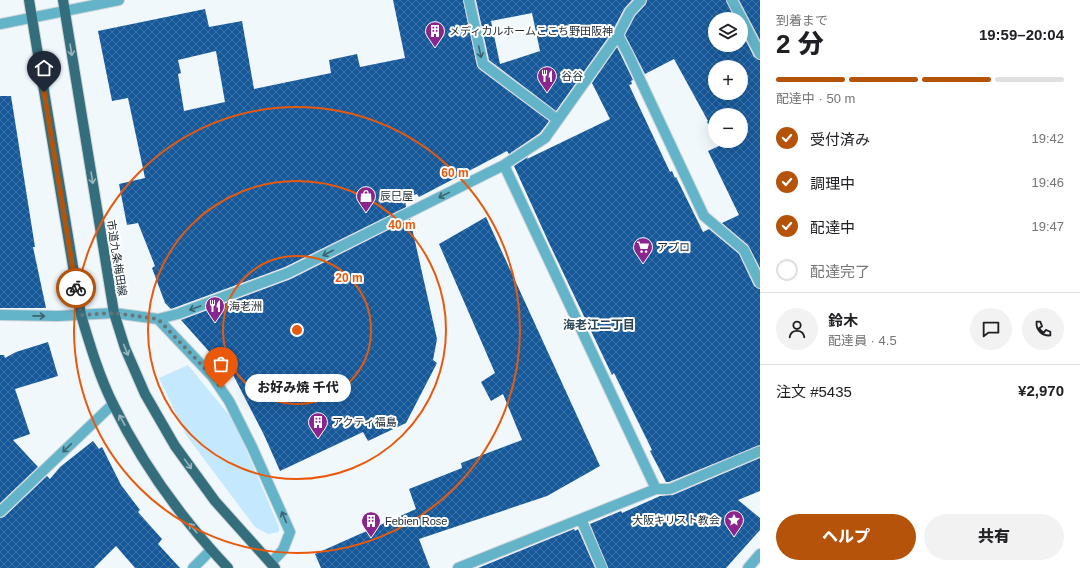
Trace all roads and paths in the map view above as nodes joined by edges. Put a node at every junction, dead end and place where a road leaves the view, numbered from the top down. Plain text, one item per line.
1 (29, 0) edge
2 (63, 0) edge
3 (119, 0) edge
4 (469, 0) edge
5 (641, 0) edge
6 (732, 0) edge
7 (65, 12) junction
8 (32, 17) junction
9 (0, 24) edge
10 (618, 35) junction
11 (760, 54) edge
12 (558, 120) junction
13 (504, 165) junction
14 (760, 283) edge
15 (114, 313) junction
16 (0, 315) edge
17 (81, 315) junction
18 (158, 319) junction
19 (113, 404) junction
20 (760, 451) edge
21 (656, 489) junction
22 (0, 512) edge
23 (581, 519) junction
24 (211, 550) junction
25 (760, 554) edge
26 (273, 566) edge
27 (193, 568) edge
28 (228, 568) edge
29 (458, 568) edge
30 (602, 568) edge
31 (748, 568) edge

1 - 8 main road
2 - 7 main road, 市道九条梅田線
3 - 7 street
4 -> 12 street
5 - 10 street
6 - 11 street
7 - 8 street
7 -> 15 main road, 市道九条梅田線
8 - 9 street
8 - 17 main road
10 - 12 street
10 - 14 street
12 - 13 street
13 -> 18 street
13 - 21 street
15 - 17 street
15 - 18 street
15 -> 26 main road, 市道九条梅田線
16 -> 17 street
17 - 19 main road
26 -> 18 street
19 -> 22 street
24 -> 19 main road
20 - 21 street
21 - 23 street
23 - 29 street
23 - 30 street
24 - 27 street
24 - 28 main road
25 - 31 street

